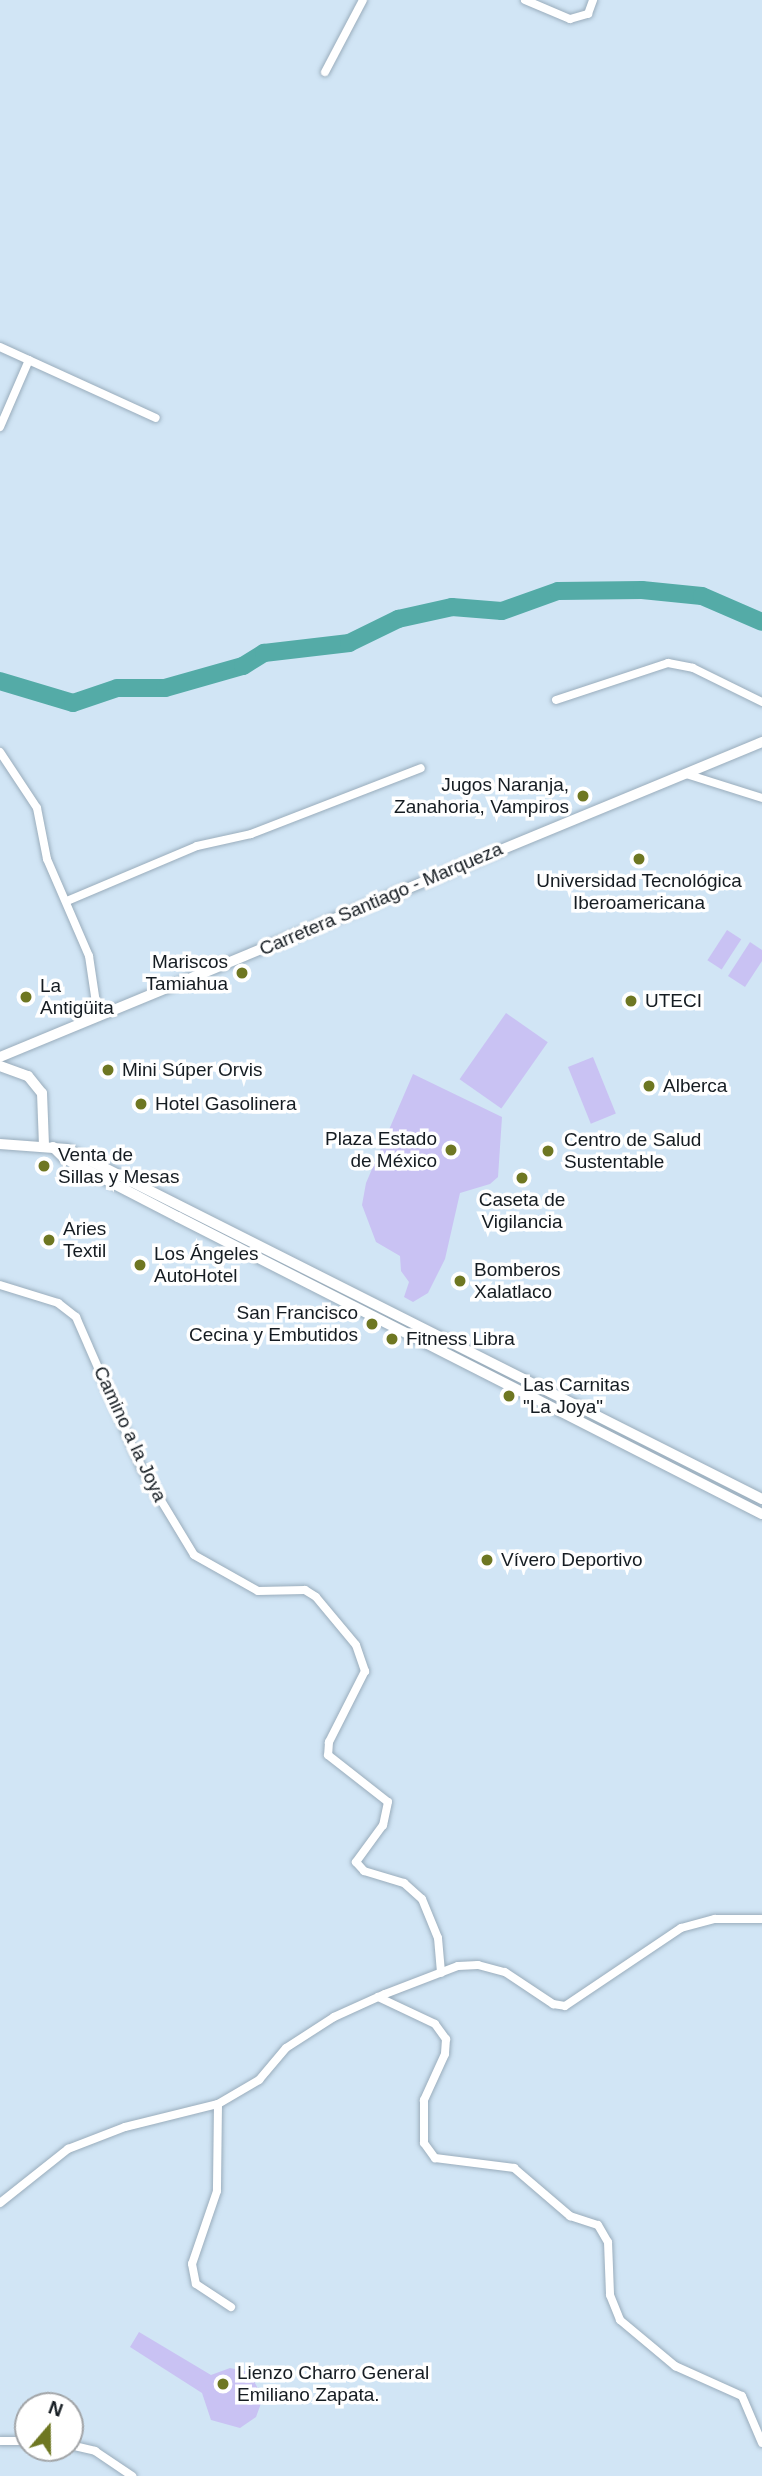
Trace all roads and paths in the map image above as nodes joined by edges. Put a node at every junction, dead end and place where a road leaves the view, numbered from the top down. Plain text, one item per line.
1 (363, 0) edge
2 (525, 0) edge
3 (593, 0) edge
4 (325, 72) dead end
5 (0, 347) edge
6 (29, 360) junction
7 (156, 418) dead end
8 (0, 427) edge
9 (556, 700) dead end
10 (762, 702) edge
11 (762, 742) edge
12 (0, 752) edge
13 (421, 768) dead end
14 (683, 774) junction
15 (762, 798) edge
16 (67, 901) junction
17 (98, 1016) junction
18 (0, 1056) edge
19 (0, 1066) edge
20 (0, 1144) edge
21 (48, 1146) junction
22 (0, 1285) edge
23 (762, 1499) edge
24 (762, 1514) edge
25 (762, 1919) edge
26 (441, 1973) junction
27 (378, 1997) junction
28 (218, 2104) junction
29 (0, 2203) edge
30 (231, 2307) dead end
31 (762, 2443) edge
32 (84, 2448) edge
33 (132, 2476) edge

1 - 4 street
2 - 3 street
5 - 6 street
6 - 7 street
6 - 8 street
9 - 10 street
11 - 14 main road, Carretera Santiago - Marqueza
12 - 16 street
13 - 16 street
14 - 15 street
14 - 17 main road, Carretera Santiago - Marqueza
16 - 17 street
17 - 18 main road, Carretera Santiago - Marqueza
19 - 21 main road
20 - 21 main road
21 - 23 main road
21 - 24 main road
22 - 26 street, Camino a la Joya
25 - 26 street
26 - 27 street
27 - 28 street
27 - 31 street
28 - 29 street
28 - 30 street
32 - 33 street

